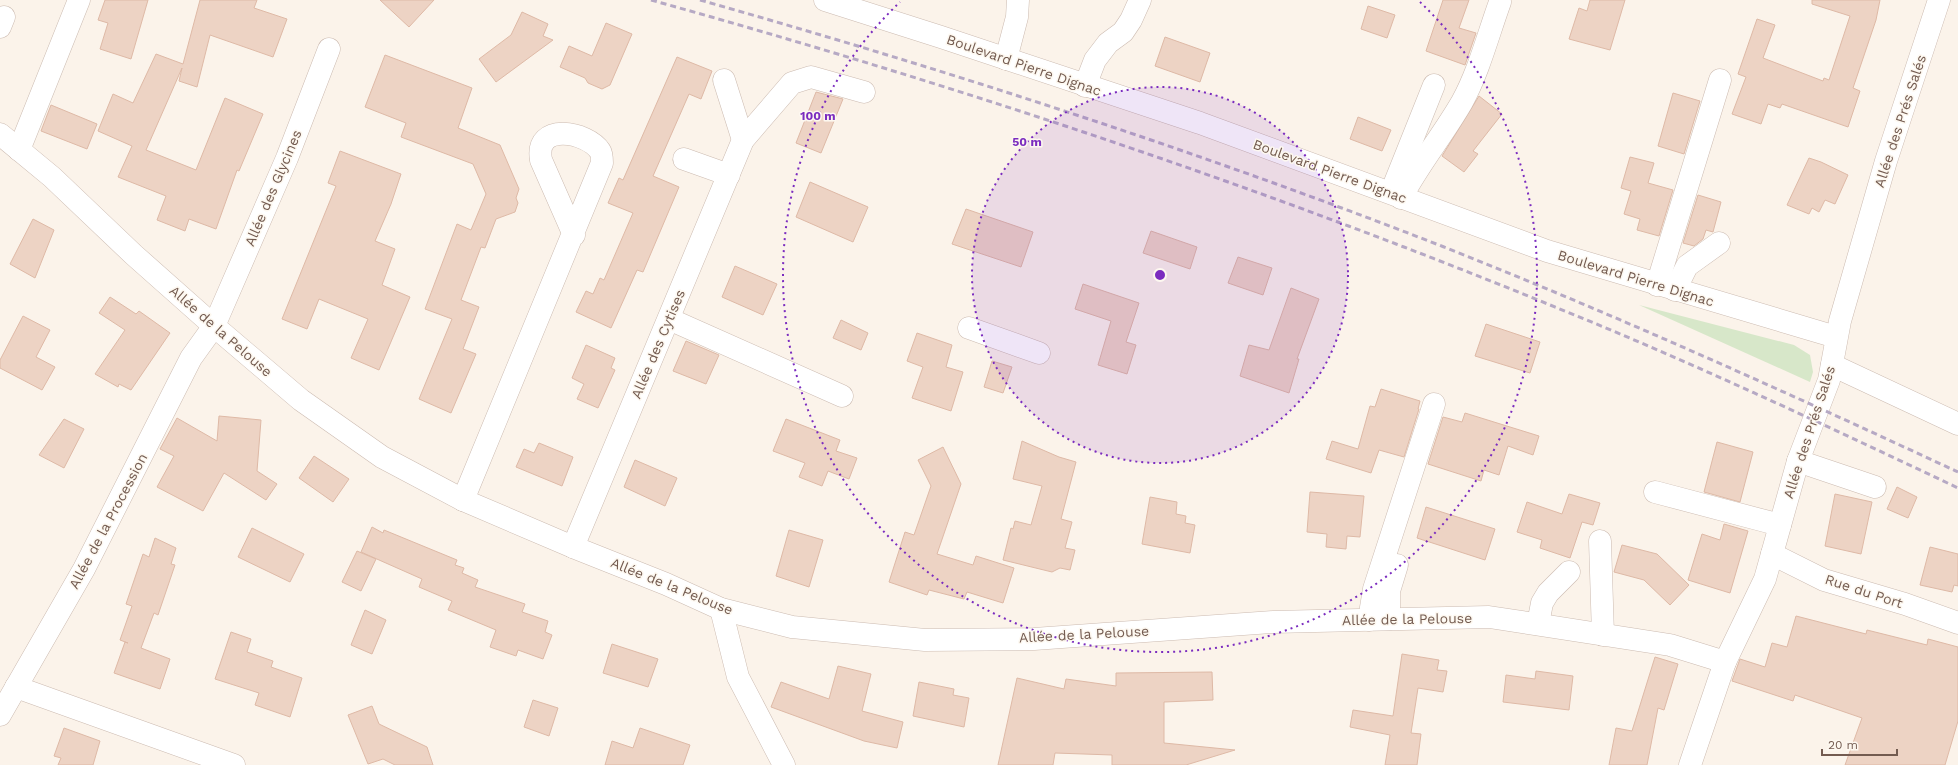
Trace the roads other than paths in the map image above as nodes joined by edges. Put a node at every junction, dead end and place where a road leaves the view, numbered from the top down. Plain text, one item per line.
1 (66, 0) edge
2 (79, 0) edge
3 (825, 0) edge
4 (1018, 0) edge
5 (1140, 0) edge
6 (1939, 0) edge
7 (1500, 2) dead end
8 (329, 49) dead end
9 (1006, 59) junction
10 (724, 80) dead end
11 (1720, 80) dead end
12 (1434, 85) dead end
13 (1085, 86) junction
14 (864, 92) dead end
15 (743, 140) junction
16 (9, 142) edge
17 (684, 159) dead end
18 (729, 175) junction
19 (1396, 196) junction
20 (574, 235) dead end
21 (1719, 243) dead end
22 (1666, 287) junction
23 (668, 319) junction
24 (214, 326) junction
25 (969, 328) dead end
26 (1836, 337) junction
27 (1038, 353) dead end
28 (1832, 365) junction
29 (842, 396) dead end
30 (1434, 404) dead end
31 (1958, 424) edge
32 (1798, 461) junction
33 (1422, 485) dead end
34 (1875, 487) dead end
35 (1655, 492) dead end
36 (463, 500) junction
37 (1780, 525) junction
38 (1600, 541) dead end
39 (573, 547) junction
40 (1772, 554) junction
41 (1569, 572) dead end
42 (721, 609) junction
43 (1379, 619) junction
44 (1958, 623) edge
45 (1538, 624) junction
46 (1603, 634) junction
47 (1725, 662) junction
48 (16, 687) junction
49 (0, 715) edge
50 (234, 765) edge
51 (784, 765) edge
52 (1690, 765) edge

1 - 16 street
2 - 16 street
3 - 9 street, Boulevard Pierre Dignac
4 - 9 street
5 - 13 street
6 - 26 street, Allée des Prés Salés
7 - 19 street
8 - 24 street, Allée des Glycines
9 - 13 street, Boulevard Pierre Dignac
10 - 15 street
11 - 22 street
12 - 19 street
13 - 19 street, Boulevard Pierre Dignac
14 - 15 street, Allée des Cytises
15 - 18 street, Allée des Cytises
16 - 24 street, Allée de la Pelouse
17 - 18 street
18 - 23 street, Allée des Cytises
19 - 22 street, Boulevard Pierre Dignac
20 - 36 street
21 - 22 street
22 - 26 street, Boulevard Pierre Dignac
23 - 29 street
23 - 39 street, Allée des Cytises
24 - 36 street, Allée de la Pelouse
24 - 48 street, Allée de la Procession
25 - 27 street
26 - 28 street, Allée des Prés Salés
28 - 31 street
28 - 32 street, Allée des Prés Salés
30 - 43 street
32 - 34 street
32 - 37 street, Allée des Prés Salés
33 - 43 street
35 - 37 street
36 - 39 street, Allée de la Pelouse
37 - 40 street, Allée des Prés Salés
38 - 46 street
39 - 42 street, Allée de la Pelouse
40 - 44 street, Rue du Port
40 - 47 street, Allée des Prés Salés
41 - 45 street
42 - 43 street, Allée de la Pelouse
42 - 51 street
43 - 45 street, Allée de la Pelouse
45 - 46 street, Allée de la Pelouse
46 - 47 street, Allée de la Pelouse
47 - 52 street, Allée des Prés Salés
48 - 49 street, Allée de la Procession
48 - 50 street

